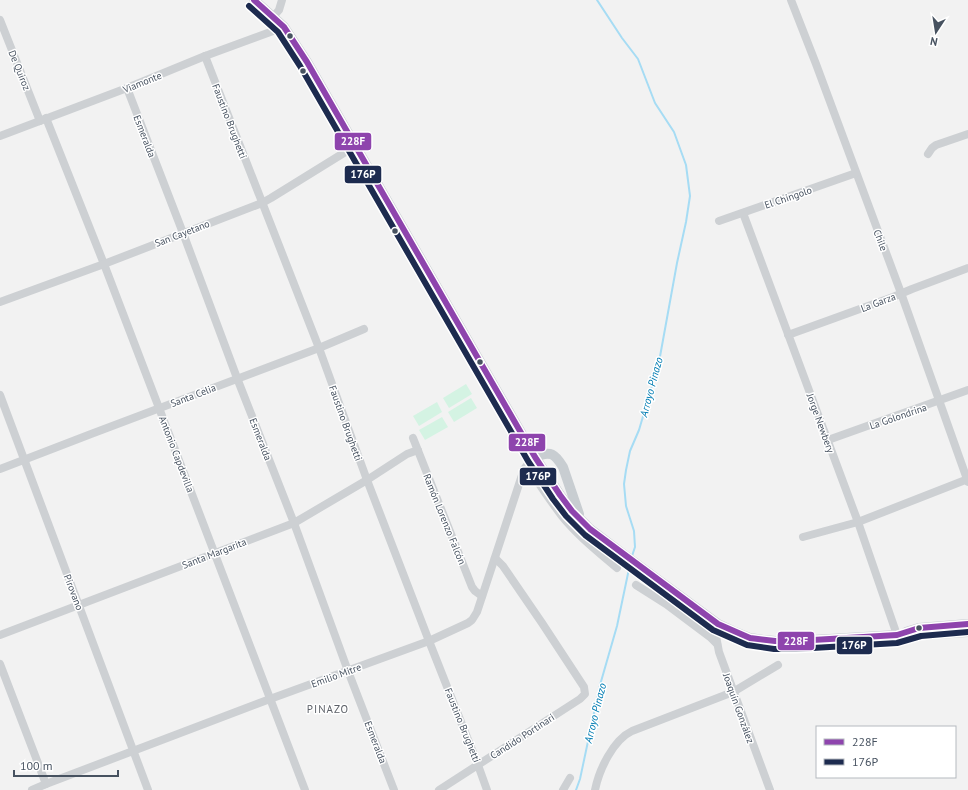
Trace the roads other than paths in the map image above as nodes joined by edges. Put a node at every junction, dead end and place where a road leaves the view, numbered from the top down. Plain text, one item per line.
1 (254, 0) edge
2 (282, 0) edge
3 (791, 0) edge
4 (273, 17) junction
5 (0, 20) edge
6 (284, 28) junction
7 (205, 56) junction
8 (127, 88) junction
9 (43, 119) junction
10 (968, 134) edge
11 (0, 136) edge
12 (355, 146) junction
13 (928, 154) dead end
14 (856, 173) junction
15 (262, 202) junction
16 (743, 213) junction
17 (719, 221) dead end
18 (183, 233) junction
19 (104, 264) junction
20 (968, 268) edge
21 (901, 293) junction
22 (0, 302) edge
23 (364, 330) dead end
24 (788, 335) junction
25 (318, 348) junction
26 (237, 378) junction
27 (968, 390) edge
28 (0, 395) edge
29 (940, 401) junction
30 (159, 408) junction
31 (413, 438) dead end
32 (828, 440) junction
33 (418, 450) junction
34 (536, 456) junction
35 (24, 460) junction
36 (0, 469) edge
37 (522, 476) junction
38 (367, 480) junction
39 (968, 480) edge
40 (581, 520) junction
41 (858, 522) junction
42 (294, 523) junction
43 (802, 537) dead end
44 (214, 553) junction
45 (495, 558) junction
46 (617, 568) dead end
47 (636, 585) dead end
48 (482, 596) junction
49 (79, 605) junction
50 (718, 624) junction
51 (968, 624) edge
52 (968, 632) edge
53 (0, 635) edge
54 (897, 635) junction
55 (429, 641) junction
56 (717, 644) junction
57 (0, 664) edge
58 (778, 665) dead end
59 (348, 670) junction
60 (733, 692) junction
61 (270, 699) junction
62 (133, 751) junction
63 (478, 765) junction
64 (570, 778) dead end
65 (46, 784) junction
66 (32, 790) edge
67 (148, 790) edge
68 (305, 790) edge
69 (394, 790) edge
70 (439, 790) edge
71 (487, 790) edge
72 (563, 790) edge
73 (595, 790) edge
74 (770, 790) edge

1 - 4 main road
2 - 4 street
3 - 14 street, Chile
4 - 6 main road
5 - 9 street, De Quiroz
6 - 7 street, Viamonte
6 - 12 main road
7 - 8 street, Viamonte
7 - 15 street, Faustino Brughetti
8 - 9 street, Viamonte
8 - 18 street, Esmeralda
9 - 11 street, Viamonte
9 - 19 street, Antonio Capdevilla
10 - 13 street
12 - 15 street, San Cayetano
12 - 34 main road
14 - 16 street, El Chingolo
14 - 21 street, Chile
15 - 18 street, San Cayetano
15 - 25 street, Faustino Brughetti
16 - 17 street, El Chingolo
16 - 24 street, Jorge Newbery
18 - 19 street, San Cayetano
18 - 26 street, Esmeralda
19 - 22 street, San Cayetano
19 - 30 street, Antonio Capdevilla
20 - 21 street, La Garza
21 - 24 street, La Garza
21 - 29 street, Chile
23 - 25 street, Santa Celia
24 - 32 street, Jorge Newbery
25 - 26 street, Santa Celia
25 - 38 street, Faustino Brughetti
26 - 30 street, Santa Celia
26 - 42 street, Esmeralda
27 - 29 street, La Golondrina
28 - 35 street, Pirovano
29 - 32 street, La Golondrina
29 - 39 street, Chile
30 - 35 street, Santa Celia
30 - 44 street, Antonio Capdevilla
31 - 33 street, Ramón Lorenzo Falcón
32 - 41 street, Jorge Newbery
33 - 38 street, Santa Margarita
33 - 48 street, Ramón Lorenzo Falcón
34 - 37 street, Emilio Mitre
34 - 40 main road
34 - 40 main road
35 - 36 street, Santa Celia
35 - 49 street, Pirovano
37 - 45 street, Emilio Mitre
37 - 46 street
38 - 42 street, Santa Margarita
38 - 55 street, Faustino Brughetti
39 - 41 street
40 - 50 main road
41 - 43 street
41 - 54 street, Jorge Newbery
42 - 44 street, Santa Margarita
42 - 59 street, Esmeralda
44 - 49 street, Santa Margarita
44 - 61 street, Antonio Capdevilla
45 - 48 street, Emilio Mitre
45 - 63 street, Candido Portinari
47 - 56 street
48 - 55 street, Emilio Mitre
49 - 53 street, Santa Margarita
49 - 62 street, Pirovano
50 - 54 main road
50 - 56 street, Joaquín González
51 - 54 main road
52 - 54 main road
55 - 59 street, Emilio Mitre
55 - 63 street, Faustino Brughetti
56 - 60 street, Joaquín González
57 - 65 street
58 - 60 street
59 - 61 street, Emilio Mitre
59 - 69 street, Esmeralda
60 - 73 street
60 - 74 street, Joaquín González
61 - 62 street, Emilio Mitre
61 - 68 street, Antonio Capdevilla
62 - 65 street, Emilio Mitre
62 - 67 street, Pirovano
63 - 70 street, Candido Portinari
63 - 71 street, Faustino Brughetti
64 - 72 street
65 - 66 street, Emilio Mitre

